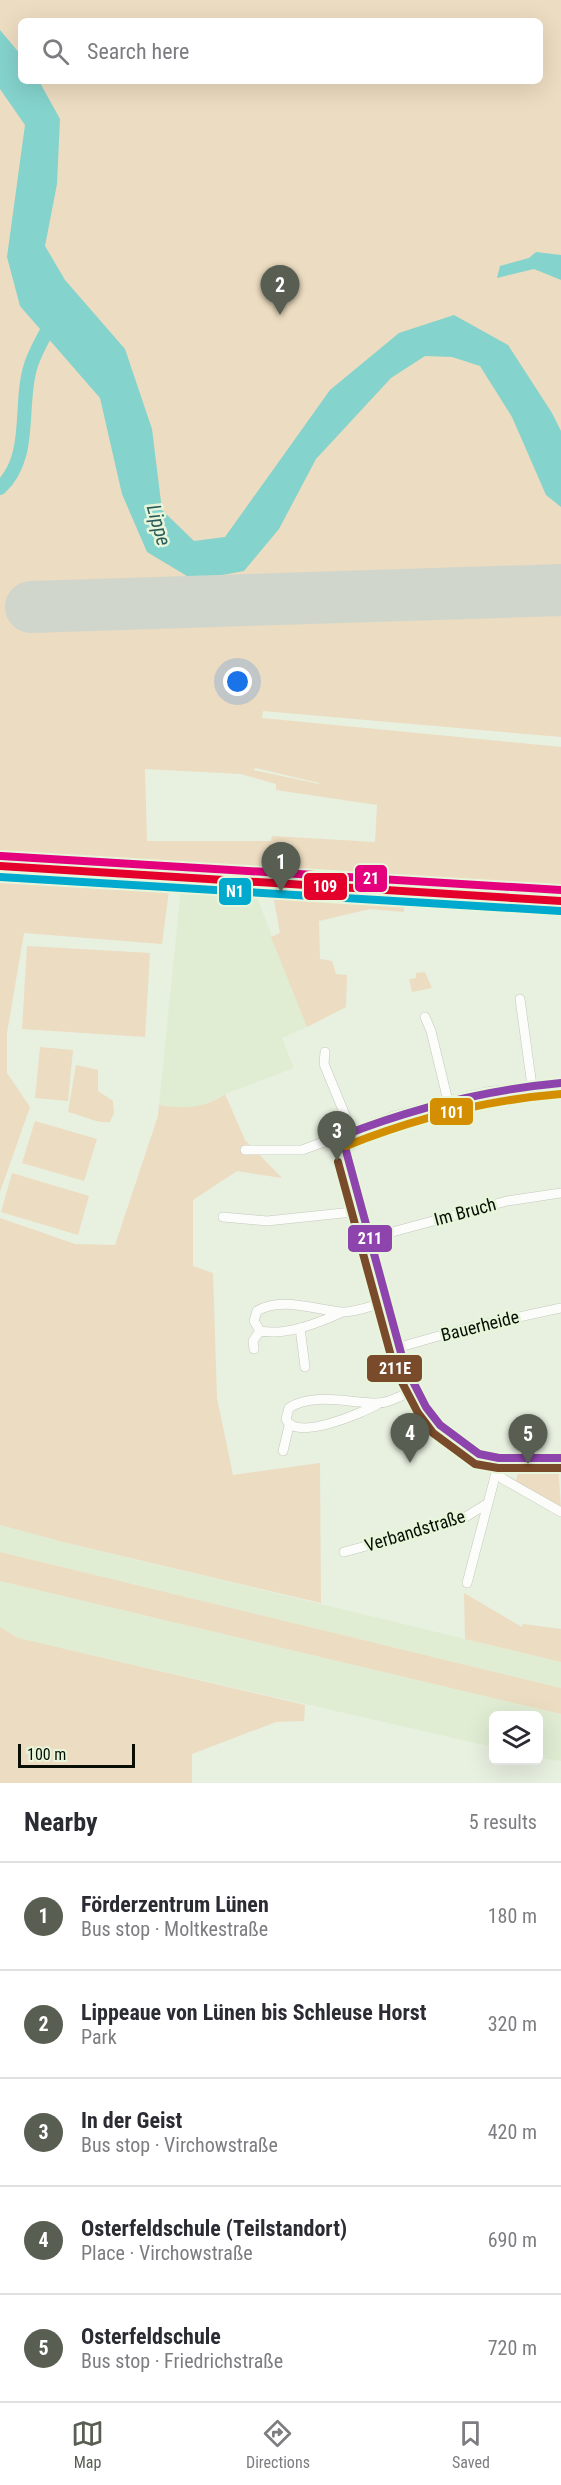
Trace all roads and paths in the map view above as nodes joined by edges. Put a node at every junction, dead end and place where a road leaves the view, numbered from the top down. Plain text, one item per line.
1 (0, 866) edge
2 (561, 901) edge
3 (520, 999) dead end
4 (425, 1017) dead end
5 (325, 1052) dead end
6 (561, 1083) edge
7 (532, 1086) junction
8 (448, 1101) junction
9 (352, 1132) junction
10 (342, 1136) junction
11 (245, 1150) dead end
12 (561, 1193) edge
13 (362, 1211) junction
14 (223, 1217) dead end
15 (370, 1238) junction
16 (387, 1302) junction
17 (561, 1308) edge
18 (343, 1312) junction
19 (300, 1328) junction
20 (260, 1331) junction
21 (400, 1347) junction
22 (254, 1349) dead end
23 (305, 1367) dead end
24 (415, 1390) junction
25 (378, 1404) junction
26 (289, 1426) junction
27 (283, 1451) dead end
28 (490, 1457) junction
29 (561, 1458) edge
30 (495, 1473) junction
31 (485, 1505) junction
32 (561, 1512) edge
33 (344, 1552) dead end
34 (467, 1583) dead end

1 - 2 street
3 - 7 street
4 - 8 street
5 - 9 street
6 - 7 street
7 - 8 street
8 - 9 street
9 - 10 street
10 - 11 street
10 - 13 street
12 - 15 street, Im Bruch
13 - 14 street
13 - 15 street
15 - 16 street
16 - 18 street
16 - 21 street
17 - 21 street, Bauerheide
18 - 19 street
18 - 20 street
19 - 20 street
19 - 23 street
20 - 22 street
21 - 24 street
24 - 25 street
24 - 28 street
25 - 26 street
25 - 26 street
26 - 27 street
28 - 29 street
28 - 30 street
30 - 31 street, Verbandstraße
30 - 32 street
31 - 33 street, Verbandstraße
31 - 34 street

